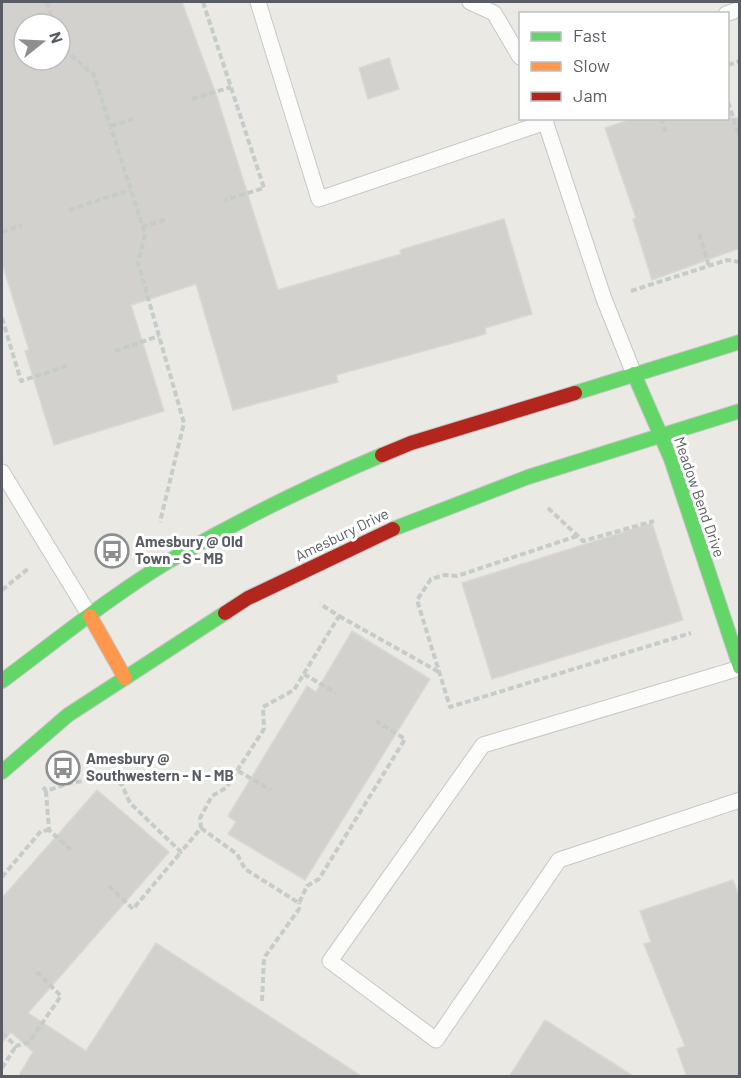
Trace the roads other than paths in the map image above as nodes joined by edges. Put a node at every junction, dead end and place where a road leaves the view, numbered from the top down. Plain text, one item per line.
1 (258, 2) edge
2 (470, 2) edge
3 (519, 55) edge
4 (545, 120) edge
5 (740, 342) edge
6 (634, 374) junction
7 (740, 411) edge
8 (660, 434) junction
9 (2, 472) edge
10 (90, 616) junction
11 (740, 668) edge
12 (125, 678) junction
13 (2, 681) edge
14 (2, 772) edge
15 (740, 800) edge

1 - 4 lane
2 - 3 lane
4 - 6 lane
5 - 6 street
6 - 8 street, Meadow Bend Drive
6 - 10 street
7 - 8 street, Amesbury Drive
8 - 11 street, Meadow Bend Drive
8 - 12 street, Amesbury Drive
9 - 10 lane
10 - 12 street
10 - 13 street
11 - 15 lane
12 - 14 street, Amesbury Drive

